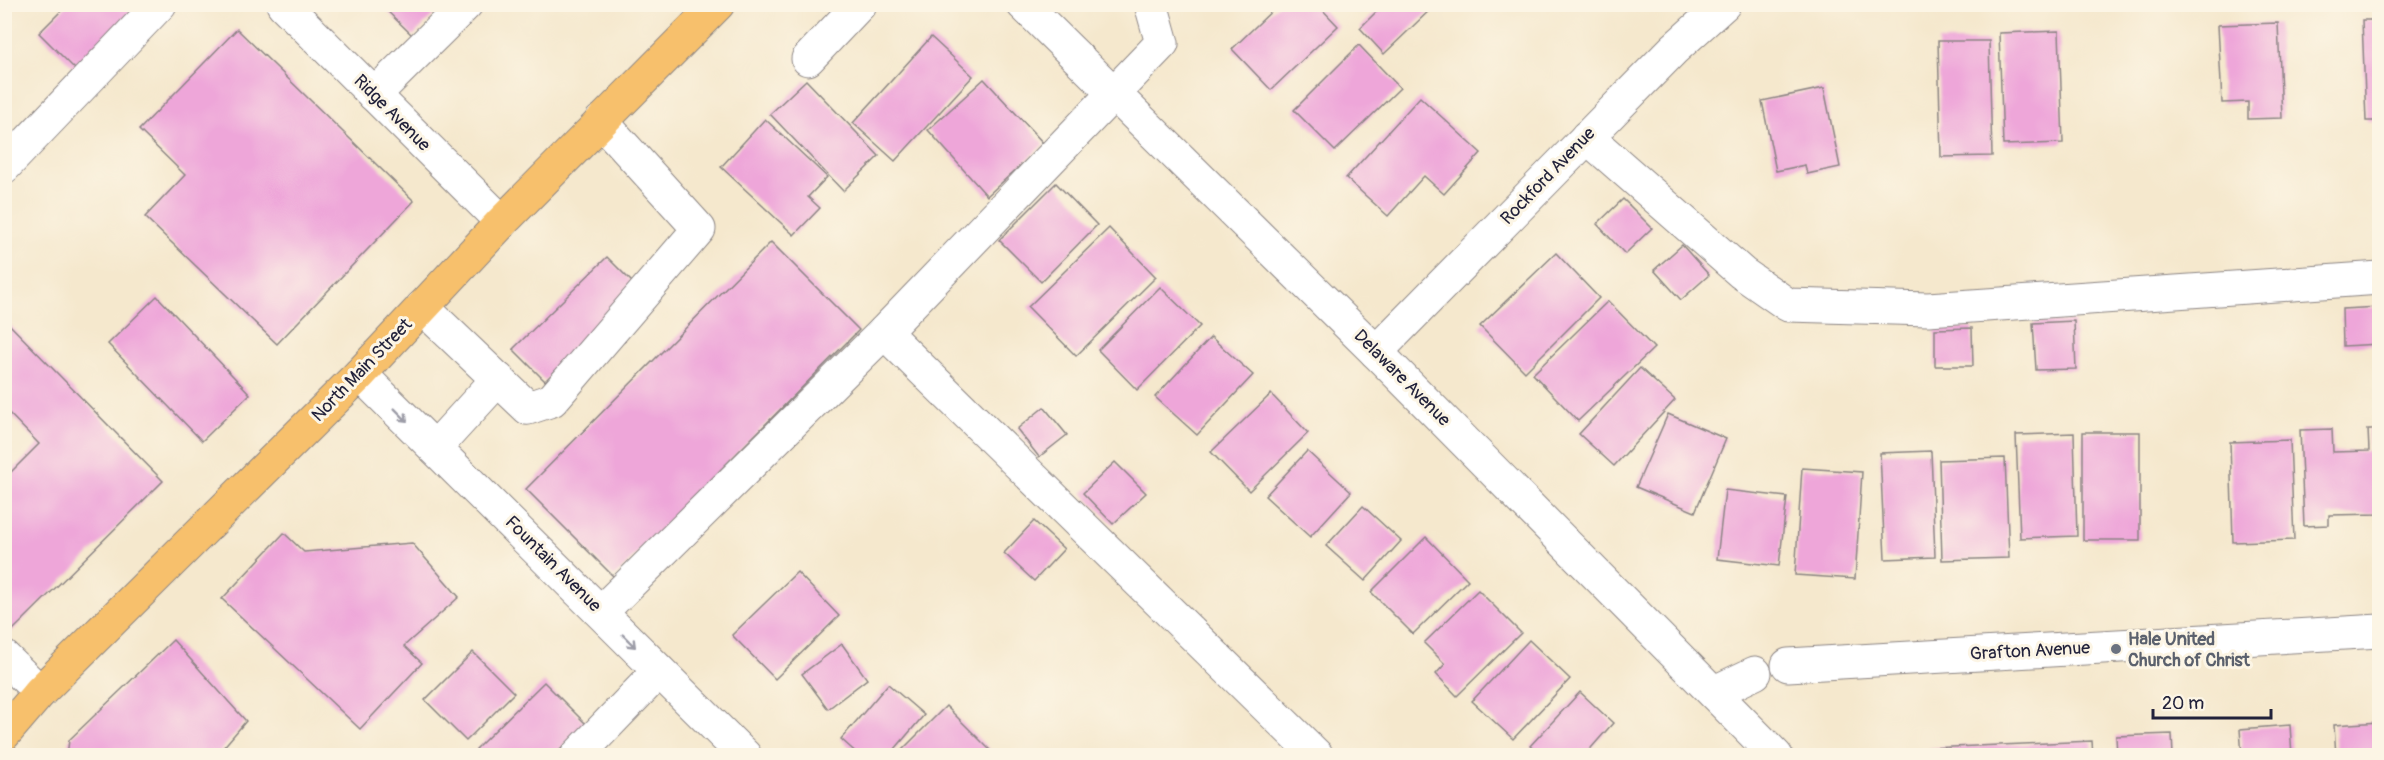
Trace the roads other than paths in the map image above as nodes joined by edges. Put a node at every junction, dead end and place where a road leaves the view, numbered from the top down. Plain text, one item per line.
1 (160, 4) edge
2 (283, 4) edge
3 (466, 4) edge
4 (718, 4) edge
5 (860, 4) edge
6 (1023, 4) edge
7 (1151, 4) edge
8 (1724, 4) edge
9 (808, 59) dead end
10 (1113, 93) junction
11 (374, 95) junction
12 (601, 121) junction
13 (1587, 137) junction
14 (9, 152) edge
15 (502, 222) junction
16 (2379, 278) edge
17 (422, 307) junction
18 (884, 332) junction
19 (1376, 352) junction
20 (360, 374) junction
21 (498, 379) junction
22 (435, 448) junction
23 (600, 612) junction
24 (2379, 631) edge
25 (4, 657) edge
26 (1788, 665) dead end
27 (659, 670) junction
28 (1755, 673) dead end
29 (40, 692) junction
30 (1715, 692) junction
31 (4, 734) edge
32 (577, 756) edge
33 (745, 756) edge
34 (1317, 756) edge
35 (1776, 756) edge

1 - 14 street
2 - 11 street, Ridge Avenue
3 - 11 street
4 - 12 main road, North Main Street
5 - 9 street
6 - 10 street, Delaware Avenue
7 - 10 street
8 - 13 street, Rockford Avenue
10 - 18 street
10 - 19 street, Delaware Avenue
11 - 15 street, Ridge Avenue
12 - 15 main road, North Main Street
12 - 21 street
13 - 16 street
13 - 19 street, Rockford Avenue
15 - 17 main road, North Main Street
17 - 20 main road, North Main Street
17 - 21 street
18 - 23 street
18 - 34 street
19 - 30 street, Delaware Avenue
20 -> 22 street, Fountain Avenue
20 - 29 main road, North Main Street
21 - 22 street
22 - 23 street, Fountain Avenue
23 -> 27 street, Fountain Avenue
24 - 26 street, Grafton Avenue
25 - 29 street
27 - 32 street
27 - 33 street, Fountain Avenue
28 - 30 street
29 - 31 main road, North Main Street
30 - 35 street, Delaware Avenue

